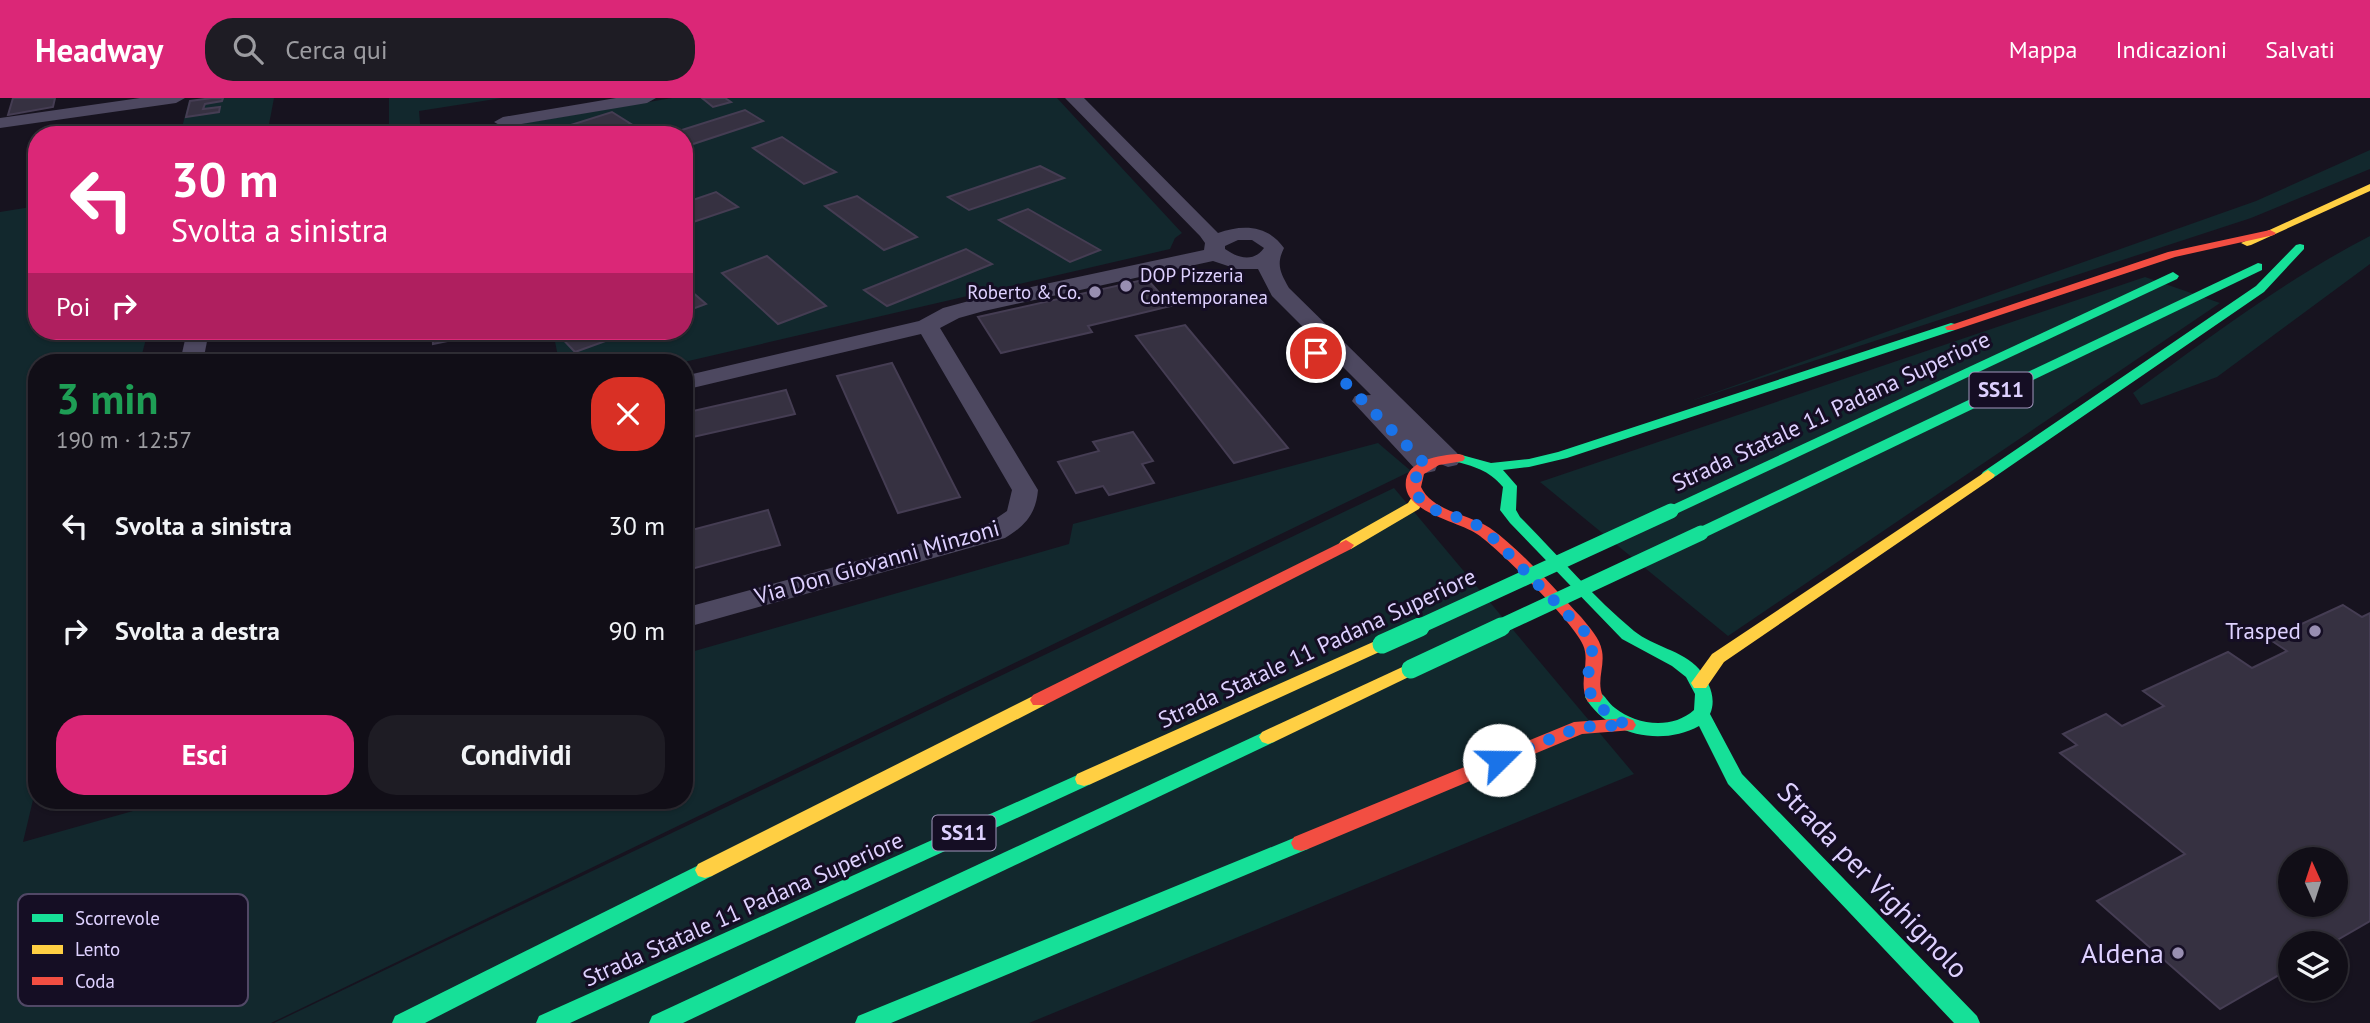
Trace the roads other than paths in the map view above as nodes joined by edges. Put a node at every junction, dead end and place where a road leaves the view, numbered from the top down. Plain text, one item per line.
1 (176, 98) edge
2 (647, 98) edge
3 (1074, 98) edge
4 (1091, 98) edge
5 (503, 122) dead end
6 (0, 123) edge
7 (2370, 187) edge
8 (2270, 233) junction
9 (1240, 234) junction
10 (1215, 248) junction
11 (1268, 258) junction
12 (1242, 264) junction
13 (927, 326) junction
14 (693, 381) edge
15 (1437, 462) junction
16 (1491, 467) junction
17 (1419, 497) junction
18 (693, 616) edge
19 (1700, 683) junction
20 (1701, 713) junction
21 (1627, 725) junction
22 (1650, 731) junction
23 (1674, 745) dead end
24 (1711, 765) dead end
25 (1735, 779) junction
26 (403, 1023) edge
27 (547, 1023) edge
28 (660, 1023) edge
29 (866, 1023) edge
30 (1969, 1023) edge

1 - 6 street
2 - 5 street
3 - 10 street
4 - 9 street
7 - 8 main road, Strada Statale 11 Padana Superiore / SS11
8 - 16 main road
8 - 27 main road, Strada Statale 11 Padana Superiore / SS11, bridge
9 - 10 street
9 - 11 street
10 - 12 street
10 - 13 street
11 - 12 street
11 - 15 street
12 - 15 street
13 - 14 street
13 - 18 street, Via Don Giovanni Minzoni
15 - 16 main road
15 - 17 main road
16 - 19 main road
17 - 21 main road
17 - 26 main road
19 - 20 main road
19 - 28 main road, SS11, bridge
20 - 22 main road
20 - 25 main road, Strada per Vighignolo
21 - 22 main road
21 - 29 main road
22 - 23 main road
24 - 25 main road, Strada per Vighignolo
25 - 30 main road, Strada per Vighignolo

